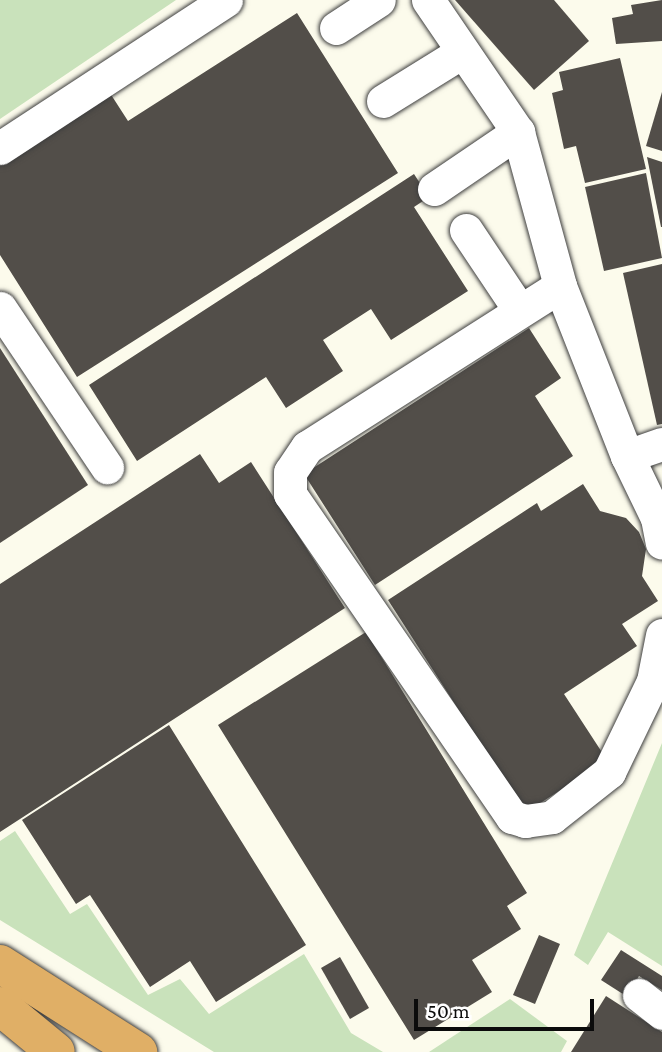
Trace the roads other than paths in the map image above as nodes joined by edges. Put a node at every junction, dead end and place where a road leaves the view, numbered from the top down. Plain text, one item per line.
1 (226, 0) edge
2 (380, 0) edge
3 (428, 0) edge
4 (336, 28) dead end
5 (462, 52) junction
6 (383, 101) dead end
7 (518, 132) junction
8 (0, 148) edge
9 (434, 189) dead end
10 (466, 230) dead end
11 (560, 286) junction
12 (0, 308) edge
13 (520, 311) junction
14 (662, 444) edge
15 (627, 456) junction
16 (107, 467) dead end
17 (662, 543) edge
18 (662, 635) edge
19 (0, 964) edge
20 (11, 1017) edge
21 (56, 1052) edge
22 (138, 1052) edge

1 - 8 lane
2 - 4 lane
3 - 5 lane
5 - 6 lane
5 - 7 lane
7 - 9 lane
7 - 11 lane
10 - 13 lane
11 - 13 lane
11 - 15 lane
12 - 16 lane
13 - 18 lane
14 - 15 lane
15 - 17 lane
19 - 22 highway
20 - 21 highway

